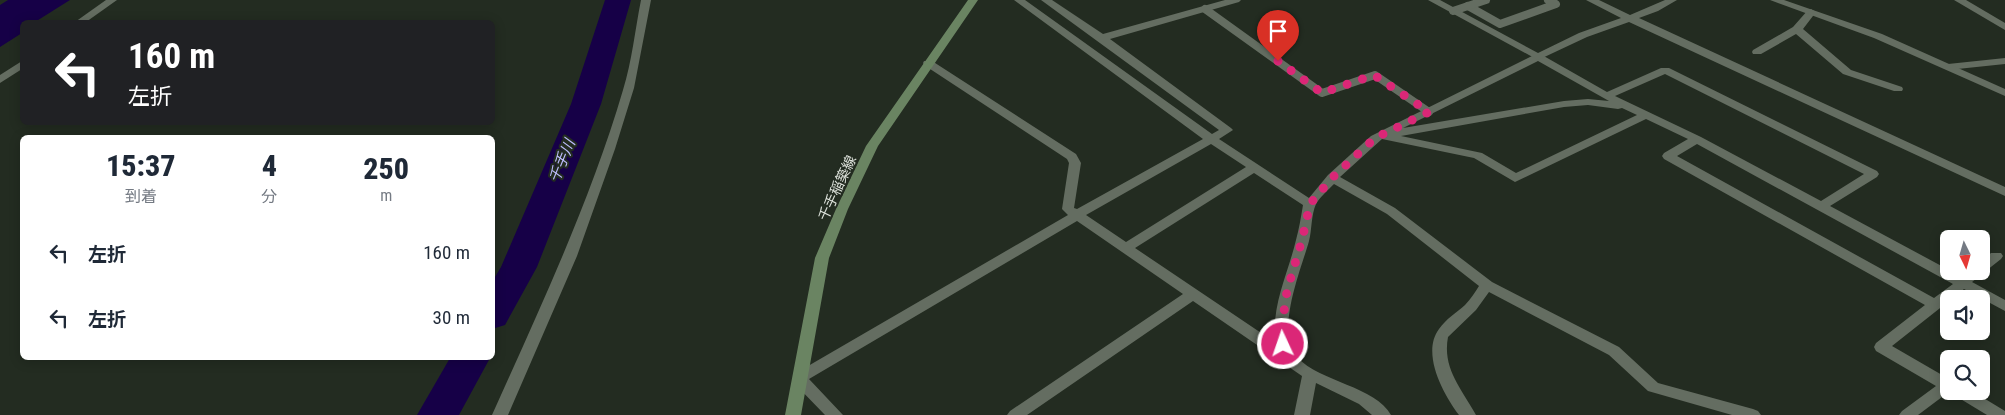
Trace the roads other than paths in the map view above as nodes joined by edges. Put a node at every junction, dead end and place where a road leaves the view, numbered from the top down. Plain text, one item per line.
1 (112, 0) edge
2 (646, 0) edge
3 (972, 0) edge
4 (1019, 0) edge
5 (1046, 0) edge
6 (1236, 0) edge
7 (1433, 0) edge
8 (1486, 0) edge
9 (1548, 0) edge
10 (1591, 0) edge
11 (1672, 0) edge
12 (1775, 0) edge
13 (1959, 0) edge
14 (1468, 6) junction
15 (1205, 9) junction
16 (1453, 11) junction
17 (1811, 12) junction
18 (83, 20) edge
19 (2005, 27) edge
20 (1797, 29) junction
21 (1102, 38) junction
22 (1757, 52) dead end
23 (1538, 57) junction
24 (2005, 61) edge
25 (928, 63) junction
26 (20, 65) edge
27 (1948, 67) junction
28 (0, 80) edge
29 (1898, 89) dead end
30 (2005, 93) edge
31 (1606, 96) junction
32 (1429, 112) junction
33 (1641, 112) junction
34 (1381, 135) junction
35 (1210, 138) junction
36 (1696, 139) junction
37 (1255, 167) junction
38 (1332, 178) junction
39 (2005, 192) edge
40 (1310, 204) junction
41 (1820, 207) junction
42 (1077, 215) junction
43 (1126, 248) junction
44 (1996, 256) dead end
45 (1990, 261) edge
46 (1968, 280) edge
47 (1964, 283) junction
48 (1488, 285) junction
49 (1193, 294) junction
50 (1935, 305) junction
51 (2005, 306) edge
52 (1291, 360) junction
53 (1310, 374) junction
54 (800, 379) junction
55 (1940, 380) edge
56 (1940, 394) edge
57 (1974, 400) edge
58 (500, 415) edge
59 (793, 415) edge
60 (835, 415) edge
61 (1016, 415) edge
62 (1302, 415) edge
63 (1383, 415) edge
64 (1468, 415) edge
65 (1753, 415) edge
66 (1907, 415) edge
67 (2000, 415) edge

1 - 18 street
2 - 58 street
3 - 25 main road, 千手稲築線
4 - 35 street
5 - 21 street
6 - 15 street
7 - 16 street
8 - 14 lane
9 - 14 lane
10 - 39 street
11 - 23 street
12 - 17 street
13 - 19 street
14 - 16 lane
15 - 21 street
15 - 32 lane
16 - 23 street
17 - 20 street
17 - 27 street
20 - 22 street
20 - 29 street
21 - 35 street
23 - 31 street
23 - 32 street
24 - 27 street
25 - 42 street
25 - 54 main road, 千手稲築線
26 - 28 street
27 - 30 street
31 - 33 street
31 - 41 street
32 - 34 street
33 - 34 street
33 - 34 street
33 - 36 street
34 - 38 street
35 - 37 street
35 - 42 street
36 - 41 street
36 - 50 street
37 - 40 street
37 - 43 street
38 - 40 street
38 - 48 street
40 - 52 street
41 - 47 street
42 - 43 street
42 - 54 street
43 - 49 street
44 - 45 street
46 - 47 street
47 - 50 street
47 - 51 street
48 - 64 street
48 - 65 street
49 - 52 street
49 - 61 street
50 - 55 street
52 - 53 street
53 - 62 street
53 - 63 street
54 - 59 main road, 千手稲築線
54 - 60 street
56 - 66 street
57 - 67 street

